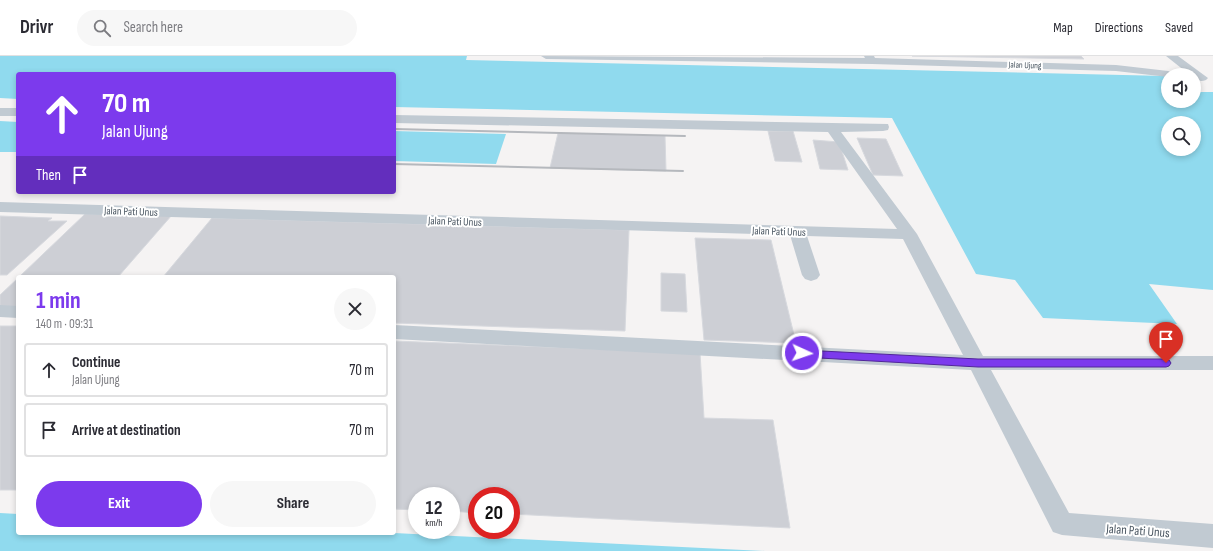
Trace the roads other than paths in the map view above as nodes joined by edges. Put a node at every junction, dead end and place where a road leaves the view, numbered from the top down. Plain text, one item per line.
1 (546, 56) edge
2 (1171, 56) edge
3 (709, 58) edge
4 (871, 58) edge
5 (1161, 73) edge
6 (1203, 78) edge
7 (0, 112) edge
8 (16, 112) edge
9 (396, 119) edge
10 (883, 127) dead end
11 (832, 128) junction
12 (0, 207) edge
13 (798, 232) junction
14 (909, 234) junction
15 (811, 275) dead end
16 (0, 311) edge
17 (16, 312) edge
18 (396, 332) edge
19 (978, 363) junction
20 (1213, 363) edge
21 (1213, 536) edge

1 - 3 lane, Jalan Ujung
2 - 6 lane
3 - 4 lane, Jalan Ujung
4 - 5 lane, Jalan Ujung
7 - 8 lane
9 - 11 lane
10 - 11 lane
11 - 14 lane
12 - 13 lane, Jalan Pati Unus
13 - 14 lane, Jalan Pati Unus
13 - 15 lane
14 - 19 lane
16 - 17 lane
18 - 19 lane
19 - 20 lane
19 - 21 lane, Jalan Pati Unus

